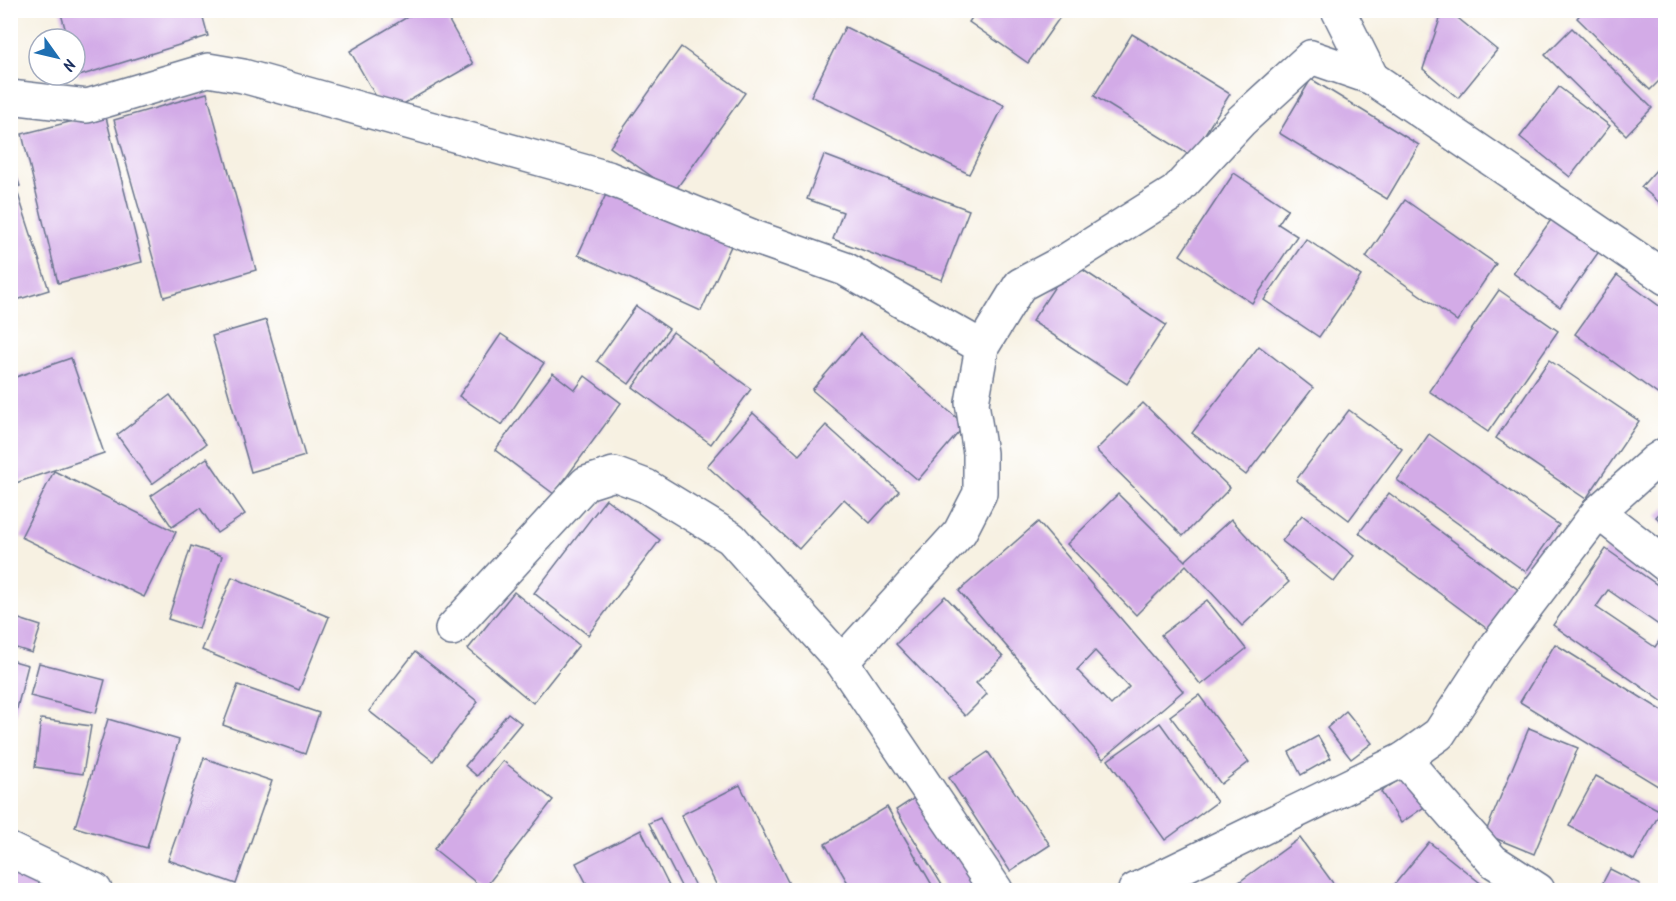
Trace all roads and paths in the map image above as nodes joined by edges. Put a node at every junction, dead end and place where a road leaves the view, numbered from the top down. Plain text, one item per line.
1 (1338, 10) edge
2 (1372, 78) junction
3 (10, 97) edge
4 (1665, 278) edge
5 (982, 347) junction
6 (1665, 454) edge
7 (1598, 512) junction
8 (1665, 565) edge
9 (452, 629) dead end
10 (842, 662) junction
11 (1404, 759) junction
12 (10, 850) edge
13 (95, 891) edge
14 (996, 891) edge
15 (1135, 891) edge
16 (1538, 891) edge

1 - 2 street
2 - 4 street
2 - 5 street
3 - 5 street
5 - 10 street
6 - 7 street
7 - 8 street
7 - 11 street
9 - 10 street
10 - 14 street
11 - 15 street
11 - 16 street
12 - 13 street

